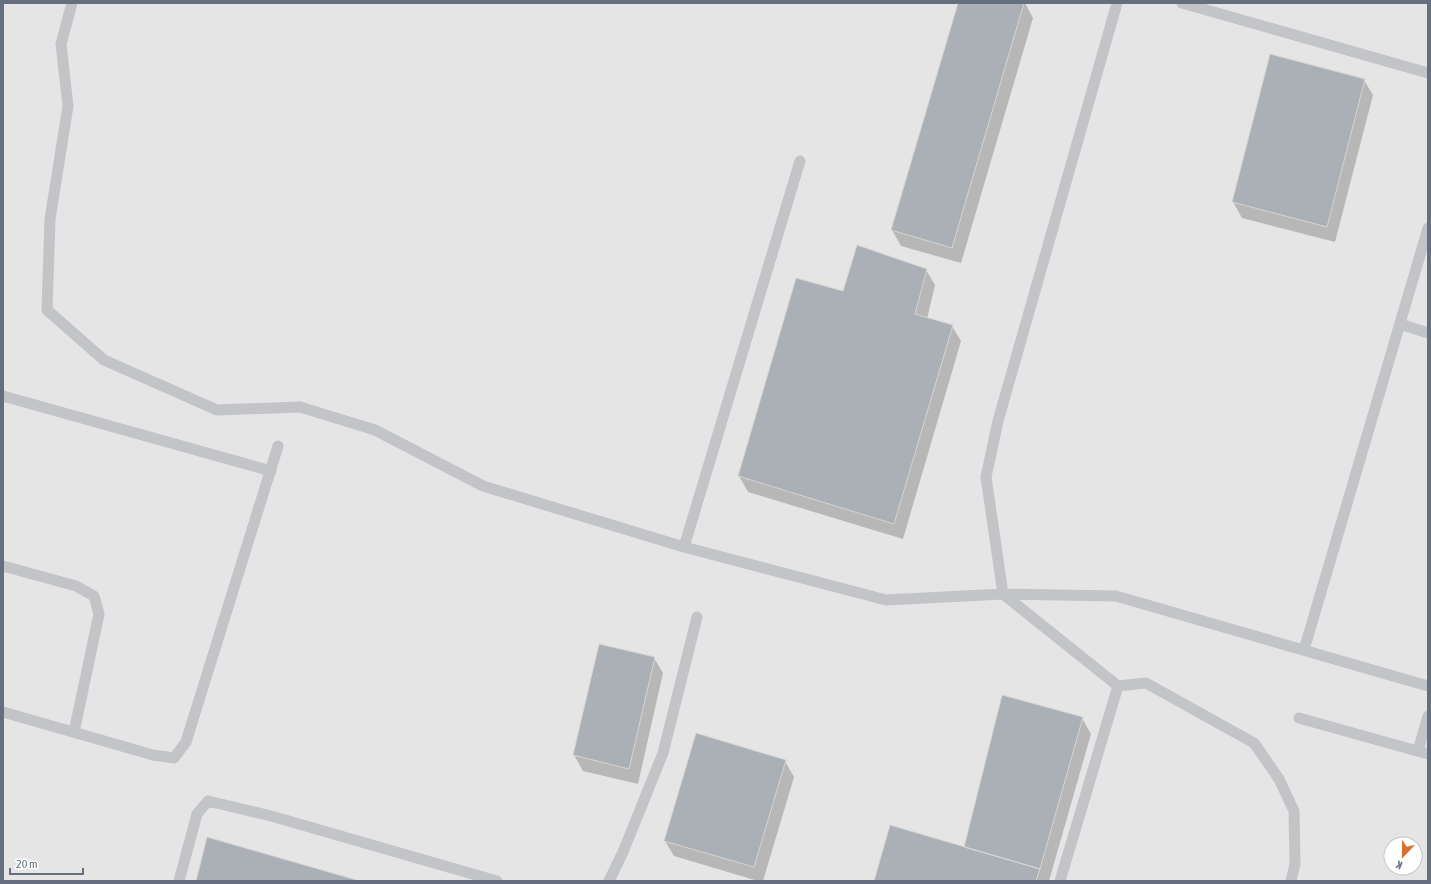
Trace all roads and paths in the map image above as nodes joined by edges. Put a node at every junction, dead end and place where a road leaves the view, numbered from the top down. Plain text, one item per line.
1 (72, 3) edge
2 (1117, 3) edge
3 (1182, 3) edge
4 (1428, 73) edge
5 (800, 161) dead end
6 (1428, 228) edge
7 (1400, 324) junction
8 (1428, 333) edge
9 (3, 396) edge
10 (278, 446) dead end
11 (270, 471) junction
12 (684, 547) junction
13 (3, 566) edge
14 (1003, 594) junction
15 (697, 617) dead end
16 (1304, 650) junction
17 (1118, 686) junction
18 (1428, 686) edge
19 (3, 712) edge
20 (1428, 716) edge
21 (1300, 718) dead end
22 (74, 732) junction
23 (1423, 752) edge
24 (179, 881) edge
25 (497, 881) edge
26 (609, 881) edge
27 (1060, 881) edge
28 (1291, 881) edge

1 - 12 lane
2 - 14 lane
3 - 4 lane
5 - 12 lane
6 - 7 lane
7 - 8 lane
7 - 16 lane
9 - 11 lane
10 - 11 lane
11 - 22 lane
12 - 14 lane
13 - 22 lane
14 - 16 lane
14 - 17 lane
15 - 26 lane
16 - 18 lane
17 - 27 lane
17 - 28 lane
19 - 22 lane
20 - 23 lane
21 - 23 lane
24 - 25 lane

